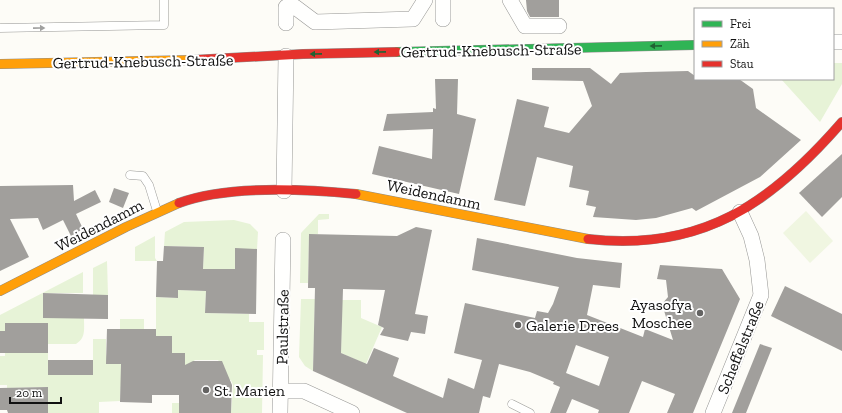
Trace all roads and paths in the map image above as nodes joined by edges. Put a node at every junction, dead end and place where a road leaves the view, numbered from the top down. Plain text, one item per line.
1 (164, 0) edge
2 (425, 0) edge
3 (443, 0) edge
4 (510, 0) edge
5 (281, 4) edge
6 (443, 25) dead end
7 (559, 26) dead end
8 (0, 28) edge
9 (286, 28) dead end
10 (694, 45) edge
11 (286, 56) junction
12 (0, 64) edge
13 (842, 122) edge
14 (130, 175) dead end
15 (284, 191) junction
16 (158, 212) junction
17 (740, 212) junction
18 (283, 240) dead end
19 (0, 291) edge
20 (281, 391) junction
21 (512, 404) dead end
22 (280, 413) edge
23 (352, 413) edge
24 (530, 413) edge
25 (713, 413) edge

8 -> 1 lane
2 - 5 street
3 - 6 street
4 - 7 street
5 - 9 street
10 -> 11 main road, Gertrud-Knebusch-Straße
11 - 12 main road, Gertrud-Knebusch-Straße
11 - 15 street
13 - 17 main road, Weidendamm
14 - 16 lane
15 - 16 main road, Weidendamm
15 - 17 main road, Weidendamm
16 - 19 main road, Weidendamm
17 - 25 street, Scheffelstraße
18 - 20 street, Paulstraße
20 - 22 street, Paulstraße
20 - 23 street
21 - 24 lane

